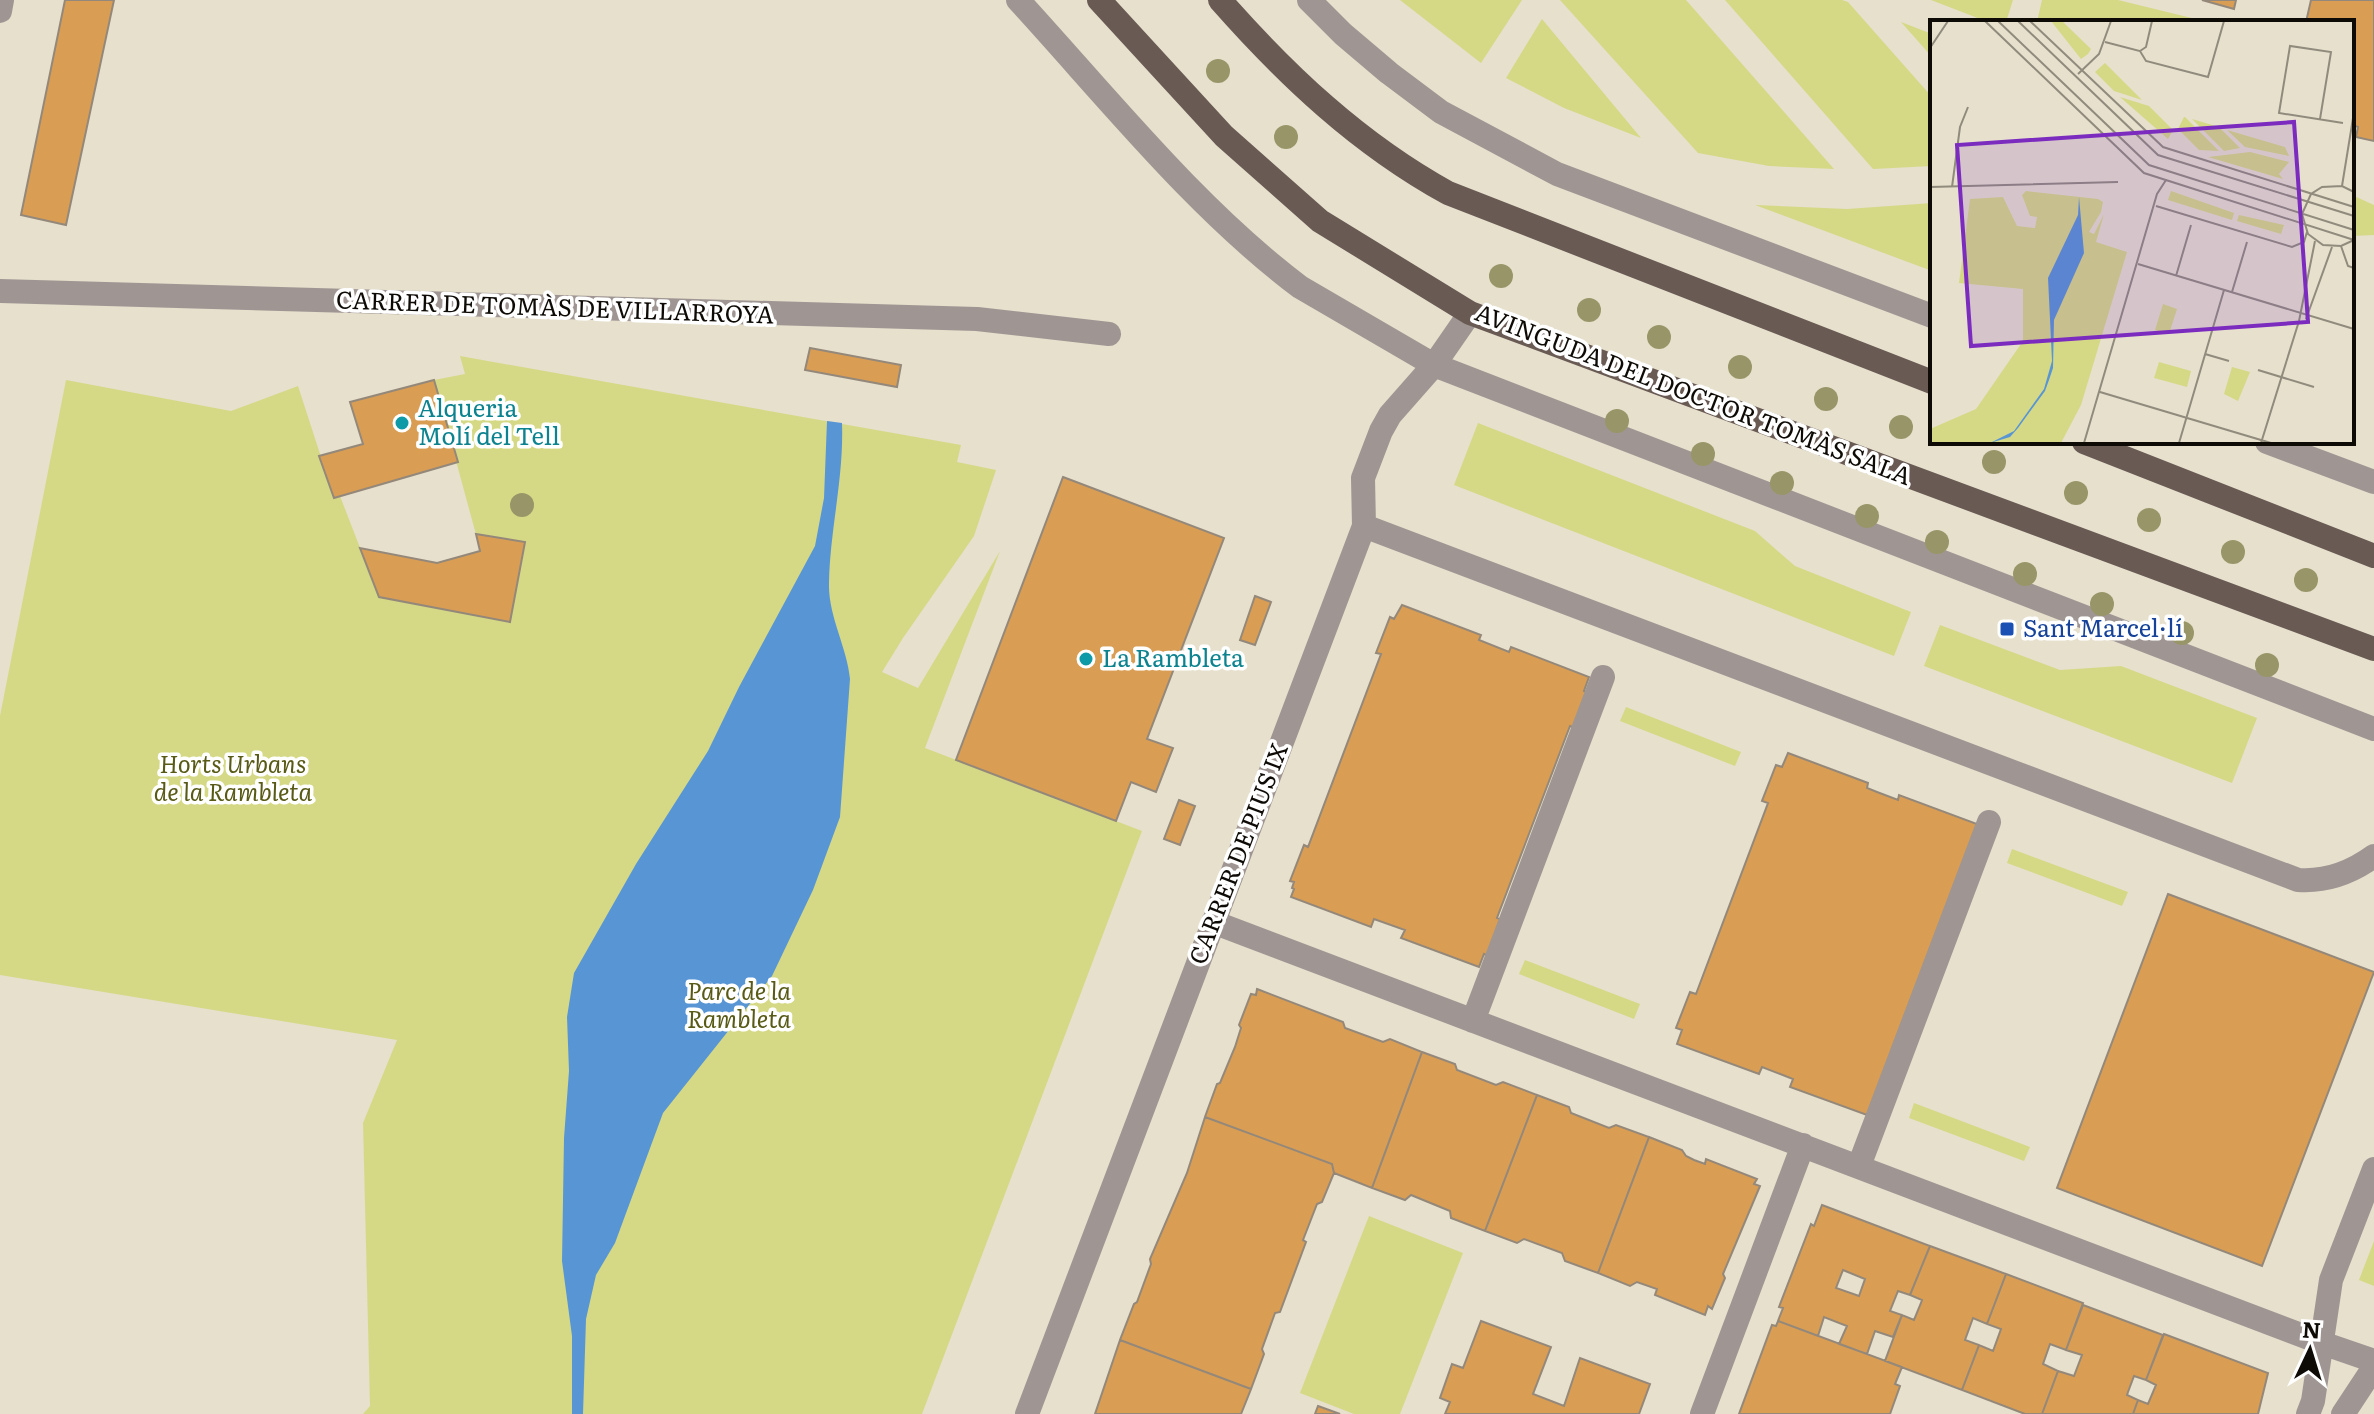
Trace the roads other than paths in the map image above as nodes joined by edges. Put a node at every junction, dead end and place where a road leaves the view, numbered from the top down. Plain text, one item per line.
1 (2, 0) edge
2 (1018, 0) edge
3 (1099, 0) edge
4 (1220, 0) edge
5 (1309, 0) edge
6 (0, 11) edge
7 (0, 291) edge
8 (1470, 313) junction
9 (1930, 315) edge
10 (1109, 334) dead end
11 (1434, 365) junction
12 (1930, 381) edge
13 (2089, 444) edge
14 (2272, 444) edge
15 (2374, 482) edge
16 (1364, 526) junction
17 (2374, 556) edge
18 (2374, 649) edge
19 (1603, 677) dead end
20 (2374, 729) edge
21 (1989, 822) dead end
22 (2374, 856) edge
23 (1213, 922) junction
24 (1473, 1021) junction
25 (1803, 1145) junction
26 (1859, 1166) junction
27 (2374, 1169) edge
28 (2322, 1343) junction
29 (2374, 1361) edge
30 (2374, 1367) edge
31 (1027, 1414) edge
32 (1702, 1414) edge
33 (2308, 1414) edge
34 (2343, 1414) edge

1 - 6 street
2 - 11 street
3 - 8 main road, AVINGUDA DEL DOCTOR TOMÀS SALA
4 - 12 main road
5 - 9 street
7 - 10 street, CARRER DE TOMÀS DE VILLARROYA
8 - 11 street, CARRER DE PIUS IX
8 - 18 main road, AVINGUDA DEL DOCTOR TOMÀS SALA
11 - 16 street, CARRER DE PIUS IX
11 - 20 street
13 - 17 main road
14 - 15 street
16 - 22 street
16 - 23 street, CARRER DE PIUS IX
19 - 24 street
21 - 26 street
23 - 24 street
23 - 31 street, CARRER DE PIUS IX
24 - 25 street
25 - 26 street
25 - 32 street
26 - 28 street
27 - 28 street
28 - 29 street
28 - 33 street
30 - 34 street

